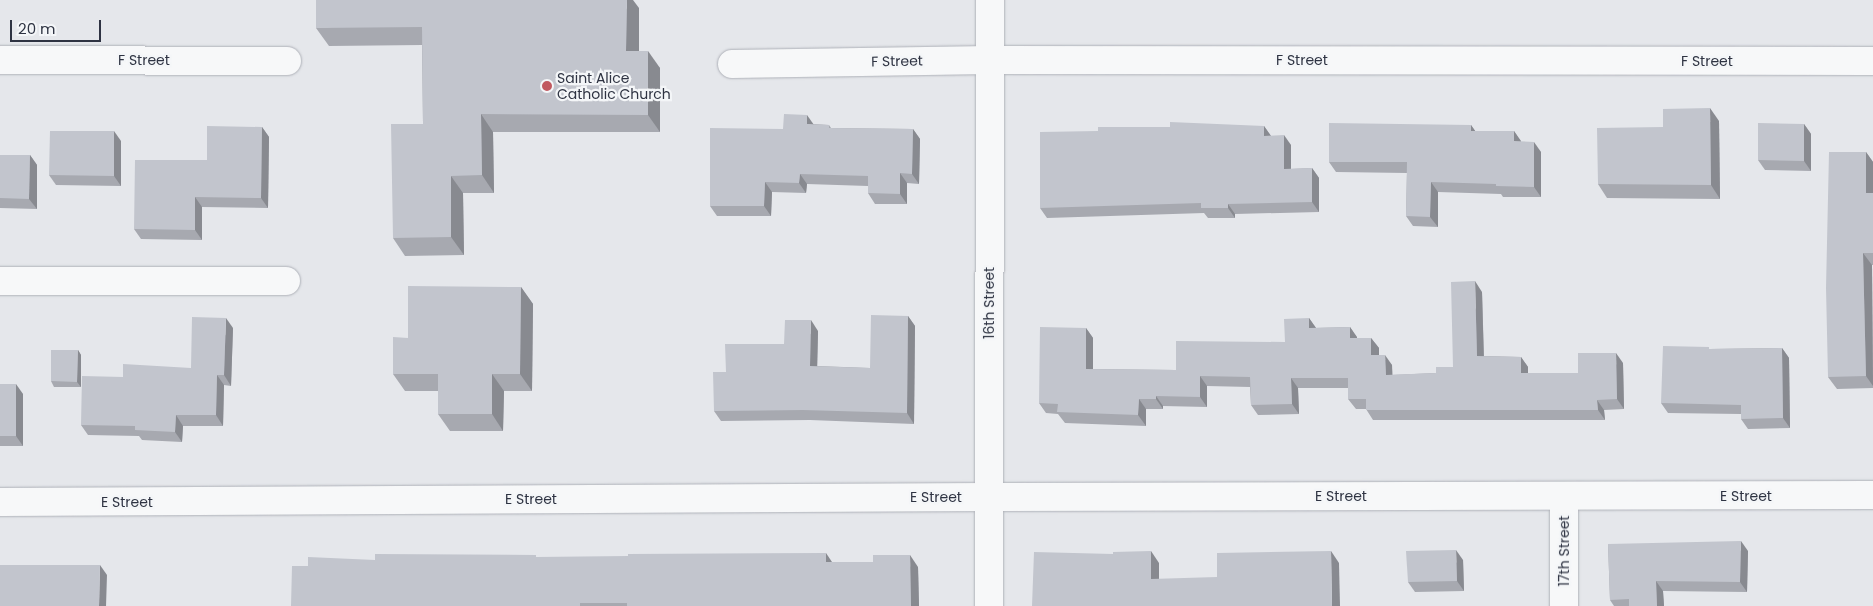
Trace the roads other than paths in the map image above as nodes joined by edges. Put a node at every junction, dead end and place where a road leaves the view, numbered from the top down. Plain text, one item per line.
1 (990, 0) edge
2 (0, 60) edge
3 (990, 60) junction
4 (287, 61) dead end
5 (1873, 61) edge
6 (732, 64) dead end
7 (0, 281) edge
8 (286, 281) dead end
9 (1564, 496) junction
10 (1873, 496) edge
11 (988, 497) junction
12 (0, 502) edge
13 (989, 606) edge
14 (1564, 606) edge

1 - 3 street, 16th Street
2 - 4 street, F Street
3 - 5 street, F Street
3 - 6 street, F Street
3 - 11 street, 16th Street
7 - 8 street
9 - 10 street, E Street
9 - 11 street, E Street
9 - 14 street, 17th Street
11 - 12 street, E Street
11 - 13 street, 16th Street

